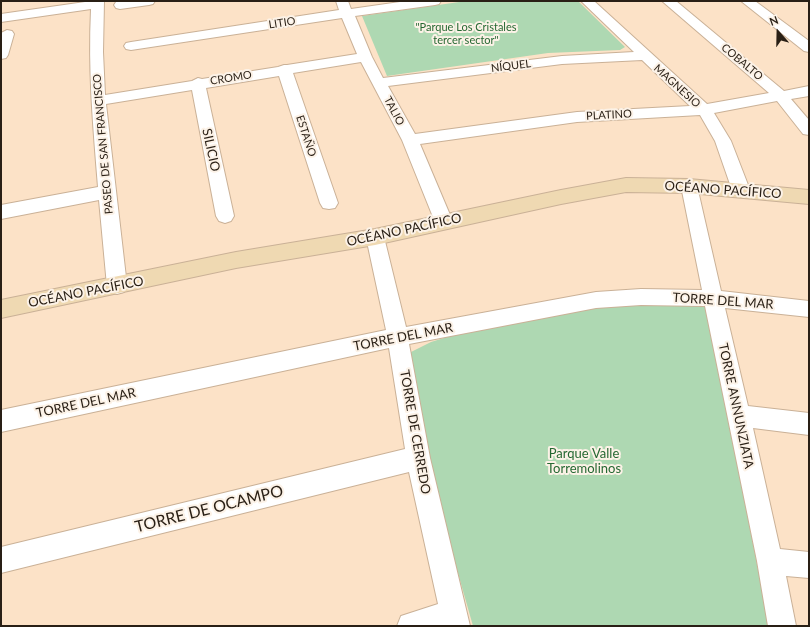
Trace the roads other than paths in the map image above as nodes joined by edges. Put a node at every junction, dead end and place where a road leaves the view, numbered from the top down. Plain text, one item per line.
1 (149, 1) edge
2 (434, 1) edge
3 (587, 1) edge
4 (668, 1) edge
5 (747, 1) edge
6 (98, 2) edge
7 (120, 5) dead end
8 (345, 7) edge
9 (1, 18) edge
10 (7, 34) dead end
11 (131, 46) dead end
12 (809, 48) edge
13 (1, 55) edge
14 (645, 56) junction
15 (365, 57) junction
16 (284, 69) junction
17 (378, 82) junction
18 (198, 84) junction
19 (809, 90) edge
20 (781, 96) junction
21 (98, 101) junction
22 (704, 110) junction
23 (809, 130) edge
24 (410, 140) junction
25 (689, 186) junction
26 (741, 190) junction
27 (108, 192) junction
28 (809, 197) edge
29 (329, 203) dead end
30 (1, 212) edge
31 (225, 216) dead end
32 (444, 222) junction
33 (375, 237) junction
34 (117, 286) junction
35 (713, 298) junction
36 (1, 309) edge
37 (809, 309) edge
38 (398, 337) junction
39 (738, 416) junction
40 (1, 421) edge
41 (809, 424) edge
42 (418, 458) junction
43 (1, 560) edge
44 (770, 561) junction
45 (809, 566) edge
46 (455, 620) edge
47 (411, 626) edge
48 (782, 626) edge

1 - 7 street
2 - 8 street, LITIO
3 - 14 street, MAGNESIO
4 - 20 street, COBALTO
5 - 12 street
6 - 9 street
6 - 21 street, PASEO DE SAN FRANCISCO
8 - 11 street, LITIO
8 - 15 street, TALIO
10 - 13 street
14 - 17 street, NÍQUEL
14 - 22 street, MAGNESIO
15 - 16 street, CROMO
15 - 17 street, TALIO
16 - 18 street, CROMO
16 - 29 street, ESTAÑO
17 - 24 street, TALIO
18 - 21 street, CROMO
18 - 31 street, SILICIO
19 - 20 street, PLATINO
20 - 22 street, PLATINO
20 - 23 street, COBALTO
21 - 27 street, PASEO DE SAN FRANCISCO
22 - 24 street, PLATINO
22 - 26 street, MAGNESIO
24 - 32 street, TALIO
25 - 26 street, OCÉANO PACÍFICO
25 - 32 street, OCÉANO PACÍFICO
25 - 35 street, TORRE ANNUNZIATA
26 - 28 street, OCÉANO PACÍFICO
27 - 30 street
27 - 34 street, PASEO DE SAN FRANCISCO
32 - 33 street, OCÉANO PACÍFICO
33 - 34 street, OCÉANO PACÍFICO
33 - 38 street, TORRE DE CERREDO
34 - 36 street, OCÉANO PACÍFICO
35 - 37 street, TORRE DEL MAR
35 - 38 street, TORRE DEL MAR
35 - 39 street, TORRE ANNUNZIATA
38 - 40 street, TORRE DEL MAR
38 - 42 street, TORRE DE CERREDO
39 - 41 street
39 - 44 street, TORRE ANNUNZIATA
42 - 43 street, TORRE DE OCAMPO
42 - 46 street, TORRE DE CERREDO
44 - 45 street
44 - 48 street, TORRE ANNUNZIATA
46 - 47 street

